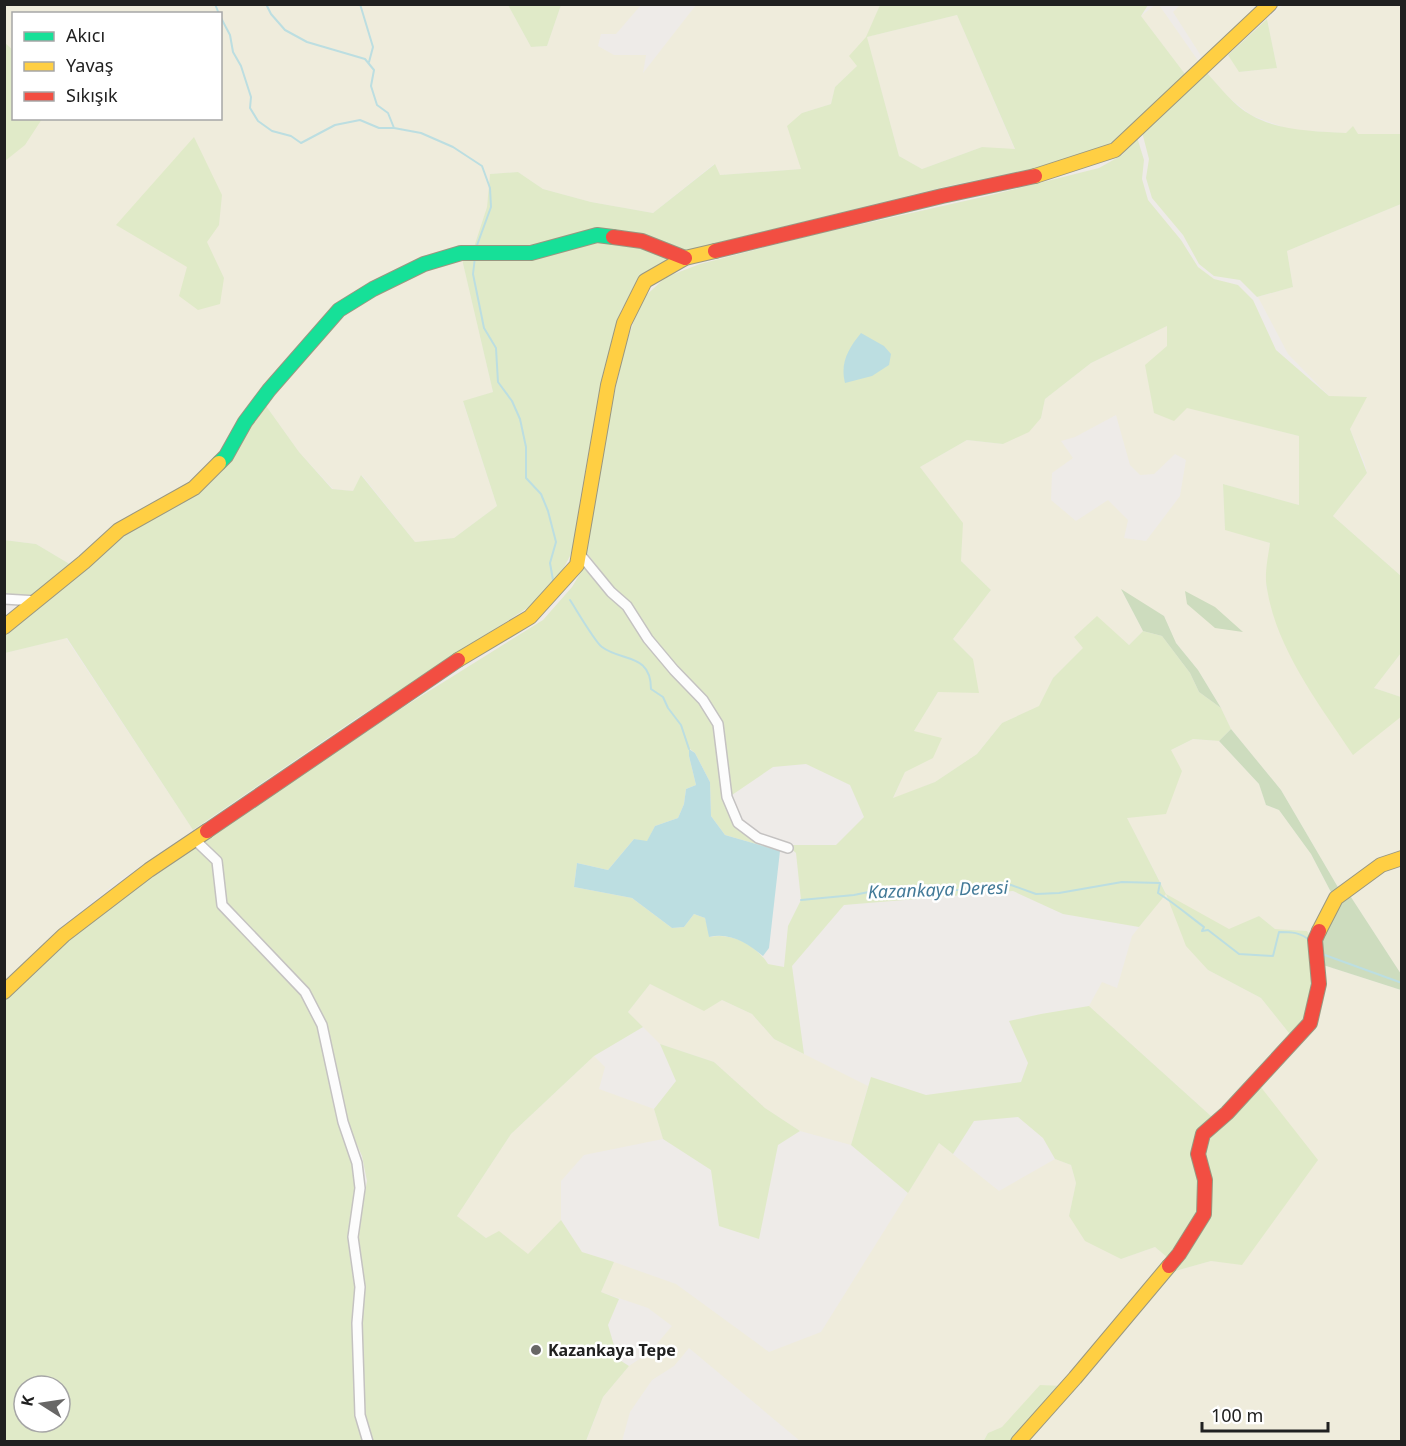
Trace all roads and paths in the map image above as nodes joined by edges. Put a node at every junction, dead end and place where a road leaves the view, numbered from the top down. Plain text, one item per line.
1 (1270, 4) edge
2 (685, 258) junction
3 (579, 553) junction
4 (4, 599) edge
5 (37, 601) junction
6 (4, 627) edge
7 (194, 839) junction
8 (788, 848) dead end
9 (1401, 858) edge
10 (4, 992) edge
11 (369, 1442) edge
12 (1018, 1442) edge

1 - 2 street
2 - 3 street
2 - 5 street
3 - 7 street
3 - 8 street
4 - 5 street
5 - 6 street
7 - 10 street
7 - 11 street
9 - 12 street

